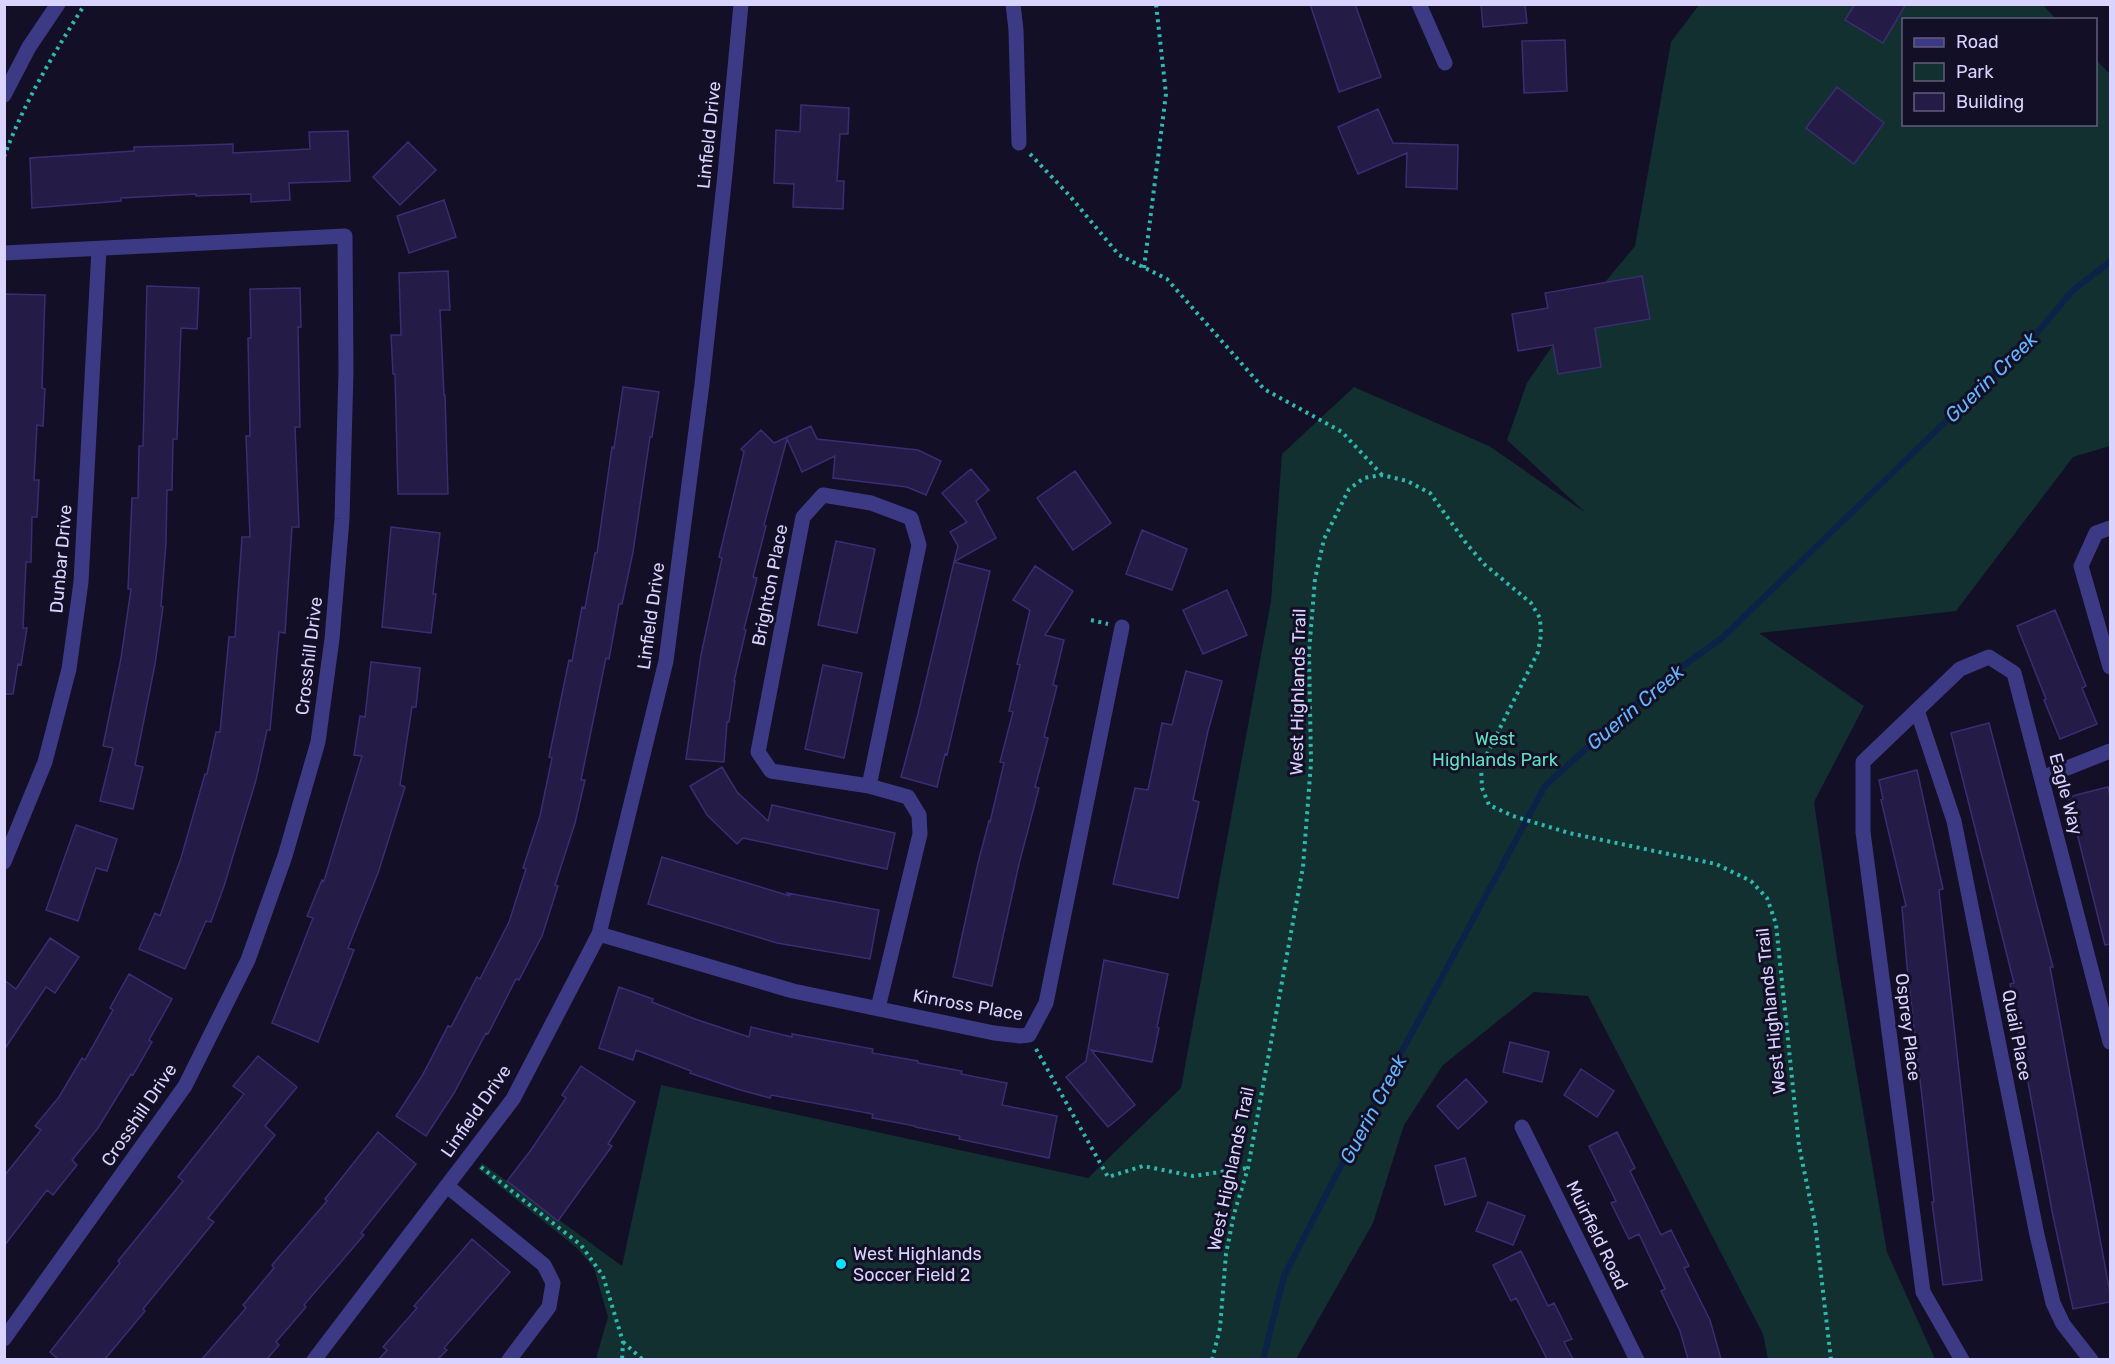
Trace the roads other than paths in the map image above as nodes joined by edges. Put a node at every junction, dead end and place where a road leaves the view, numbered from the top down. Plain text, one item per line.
1 (58, 4) edge
2 (741, 4) edge
3 (1013, 4) edge
4 (1419, 4) edge
5 (1445, 63) dead end
6 (4, 95) edge
7 (1019, 143) road end
8 (99, 249) junction
9 (4, 253) edge
10 (2110, 528) edge
11 (1122, 627) dead end
12 (2110, 667) edge
13 (1917, 710) junction
14 (2110, 751) edge
15 (2042, 778) junction
16 (869, 786) junction
17 (4, 862) edge
18 (599, 934) junction
19 (878, 1008) junction
20 (2110, 1042) edge
21 (1522, 1127) dead end
22 (447, 1186) junction
23 (4, 1339) edge
24 (314, 1359) edge
25 (509, 1359) edge
26 (1637, 1359) edge
27 (1962, 1359) edge
28 (2091, 1359) edge

1 - 6 street
2 - 18 street, Linfield Drive
3 - 7 street
4 - 5 street
8 - 9 street, Crosshill Drive
8 - 17 street, Dunbar Drive
8 - 23 street, Crosshill Drive
10 - 12 street
11 - 19 street, Kinross Place
13 - 15 street, Eagle Way
13 - 27 street, Osprey Place
13 - 28 street, Quail Place
14 - 15 street
15 - 20 street, Eagle Way
16 - 16 street, Brighton Place
16 - 19 street, Brighton Place
18 - 19 street, Kinross Place
18 - 22 street, Linfield Drive
21 - 26 street, Muirfield Road
22 - 24 street, Linfield Drive
22 - 25 street, Linfield Drive

